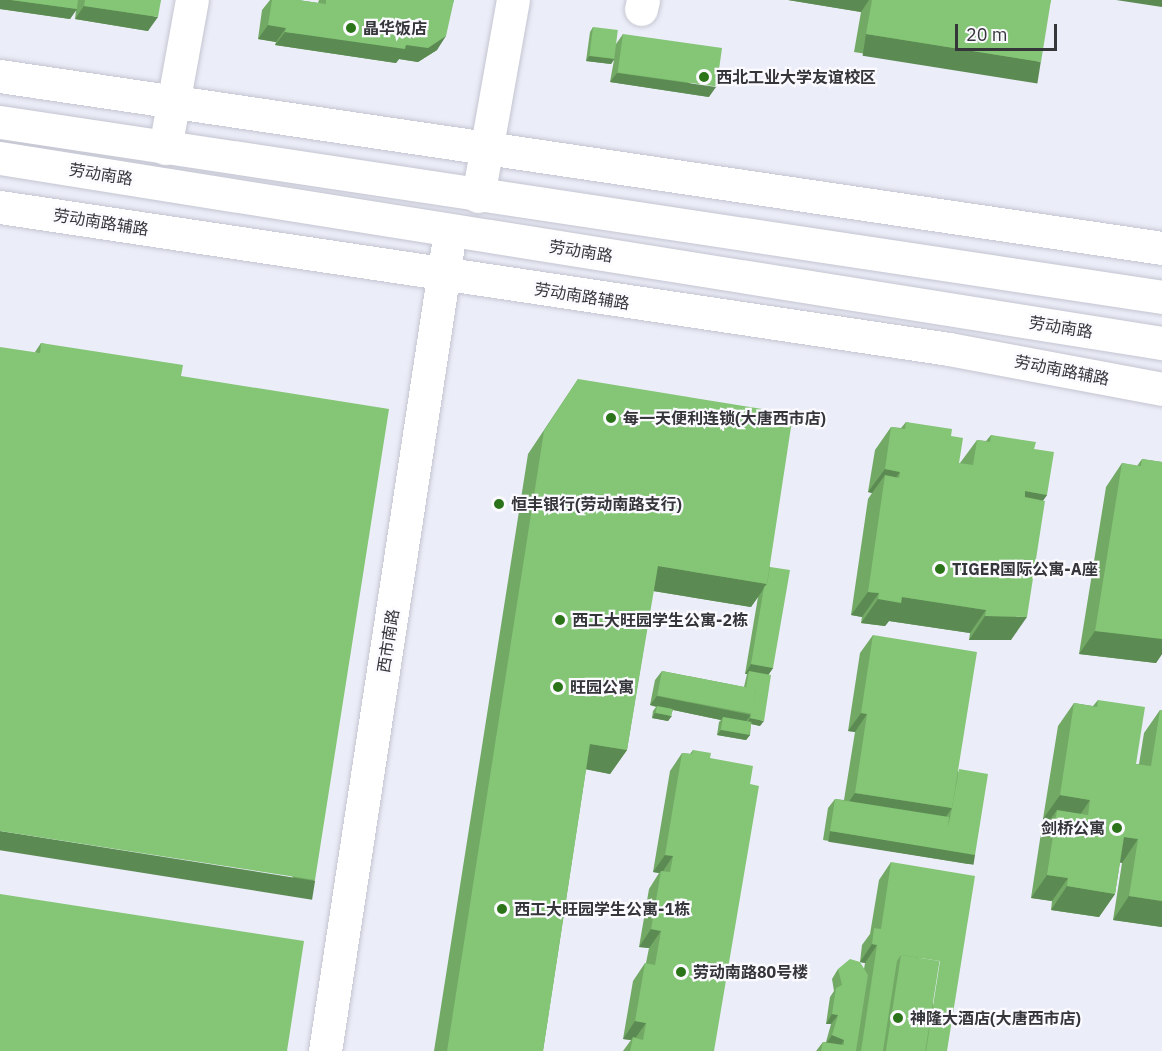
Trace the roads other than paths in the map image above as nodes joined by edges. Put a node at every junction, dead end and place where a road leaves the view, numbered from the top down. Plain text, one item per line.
1 (192, 0) edge
2 (513, 0) edge
3 (0, 76) edge
4 (173, 101) junction
5 (0, 122) edge
6 (165, 148) junction
7 (486, 148) junction
8 (0, 158) edge
9 (478, 196) junction
10 (0, 207) edge
11 (450, 231) junction
12 (1162, 248) edge
13 (443, 274) junction
14 (1162, 297) edge
15 (1162, 343) edge
16 (1162, 390) edge
17 (325, 1051) edge

1 - 4 street
2 - 7 street
3 - 4 street
4 - 6 street
4 - 7 street
5 - 6 street
6 - 9 street
7 - 9 street
7 - 12 street
8 - 11 street, 劳动南路
9 - 14 street
10 - 13 street, 劳动南路辅路
11 - 13 street, 西市南路
11 - 15 street, 劳动南路
13 - 16 street, 劳动南路辅路
13 - 17 street, 西市南路

